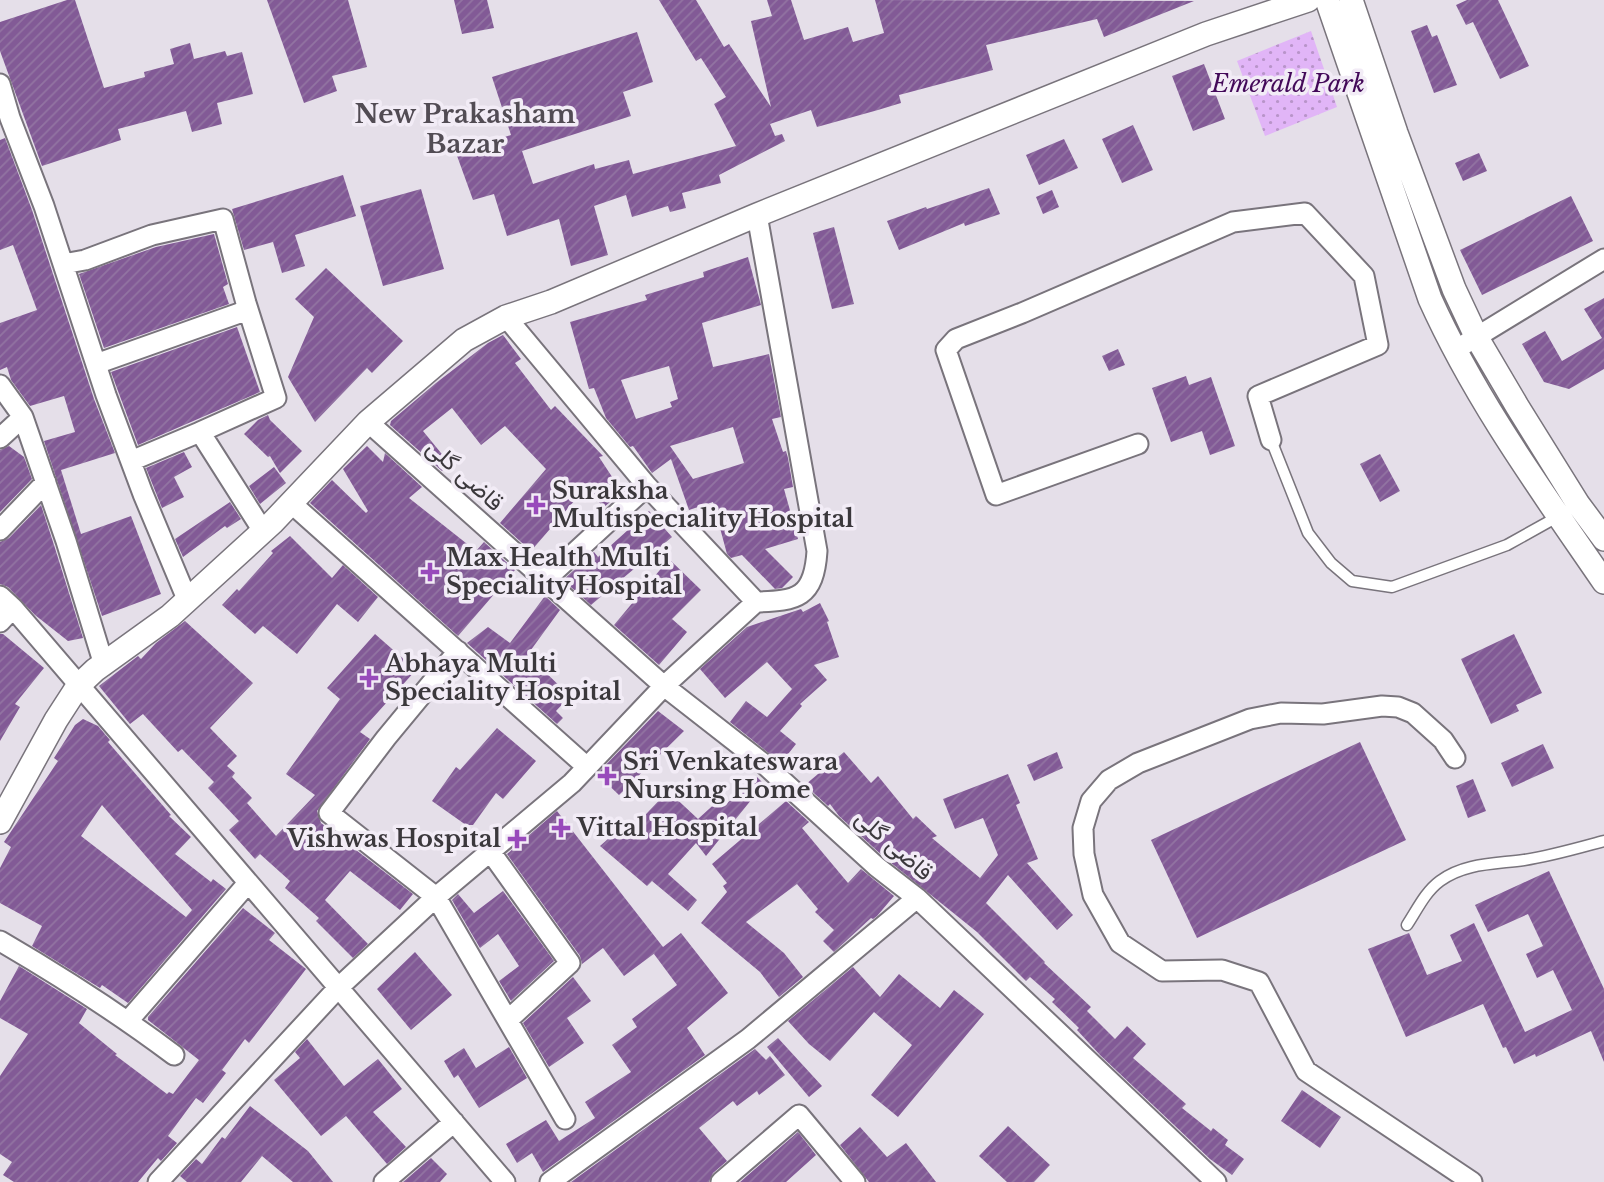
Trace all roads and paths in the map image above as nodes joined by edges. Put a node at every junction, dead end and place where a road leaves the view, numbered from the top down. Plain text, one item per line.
1 (1308, 0) edge
2 (1327, 0) edge
3 (1351, 0) edge
4 (0, 84) edge
5 (757, 215) junction
6 (1604, 259) edge
7 (63, 264) junction
8 (248, 310) junction
9 (506, 317) junction
10 (1477, 338) junction
11 (1455, 349) junction
12 (96, 364) junction
13 (0, 385) edge
14 (23, 418) junction
15 (368, 422) junction
16 (200, 432) junction
17 (0, 438) edge
18 (1270, 440) joint
19 (1138, 444) dead end
20 (131, 461) junction
21 (46, 482) junction
22 (647, 486) junction
23 (291, 503) junction
24 (1559, 516) junction
25 (0, 530) edge
26 (263, 531) junction
27 (1604, 539) edge
28 (545, 580) junction
29 (1604, 582) edge
30 (187, 599) junction
31 (756, 602) junction
32 (4, 609) edge
33 (458, 651) junction
34 (104, 665) junction
35 (78, 686) junction
36 (664, 686) junction
37 (1455, 758) dead end
38 (587, 767) junction
39 (0, 822) edge
40 (1604, 841) edge
41 (490, 851) junction
42 (248, 883) junction
43 (436, 897) junction
44 (917, 898) junction
45 (1408, 925) dead end
46 (0, 941) edge
47 (338, 988) junction
48 (508, 1020) junction
49 (128, 1021) junction
50 (174, 1055) dead end
51 (565, 1119) dead end
52 (454, 1122) junction
53 (158, 1182) edge
54 (384, 1182) edge
55 (505, 1182) edge
56 (550, 1182) edge
57 (721, 1182) edge
58 (855, 1182) edge
59 (1216, 1182) edge
60 (1472, 1182) edge

1 - 5 street
2 - 11 street
3 - 10 street
4 - 7 street
5 - 9 street
5 - 31 street
6 - 10 street
7 - 8 street
7 - 12 street
8 - 12 street
8 - 16 street
9 - 15 street
9 - 22 street
10 - 11 street
10 - 27 street
11 - 24 street
12 - 20 street
13 - 14 street
14 - 17 street
14 - 21 street
15 - 23 street
15 - 28 street, قاضی گلی
16 - 20 street
16 - 26 street
18 - 19 street
18 - 24 lane
20 - 30 street
21 - 25 street
21 - 34 street
22 - 28 street
22 - 31 street
23 - 26 street
23 - 33 street
24 - 29 street
26 - 30 street
28 - 36 street, قاضی گلی
30 - 34 street
31 - 36 street
32 - 35 street
33 - 38 street
33 - 43 street
34 - 35 street
35 - 39 street
35 - 42 street
36 - 38 street
36 - 44 street, قاضی گلی
37 - 60 street
38 - 41 street
40 - 45 lane
41 - 43 street
41 - 48 street
42 - 47 street
42 - 49 street
43 - 47 street
43 - 48 street
44 - 56 street
44 - 59 street, قاضی گلی
46 - 49 street
47 - 52 street
47 - 53 street
48 - 51 street
49 - 50 street
52 - 54 street
52 - 55 street
57 - 58 street

